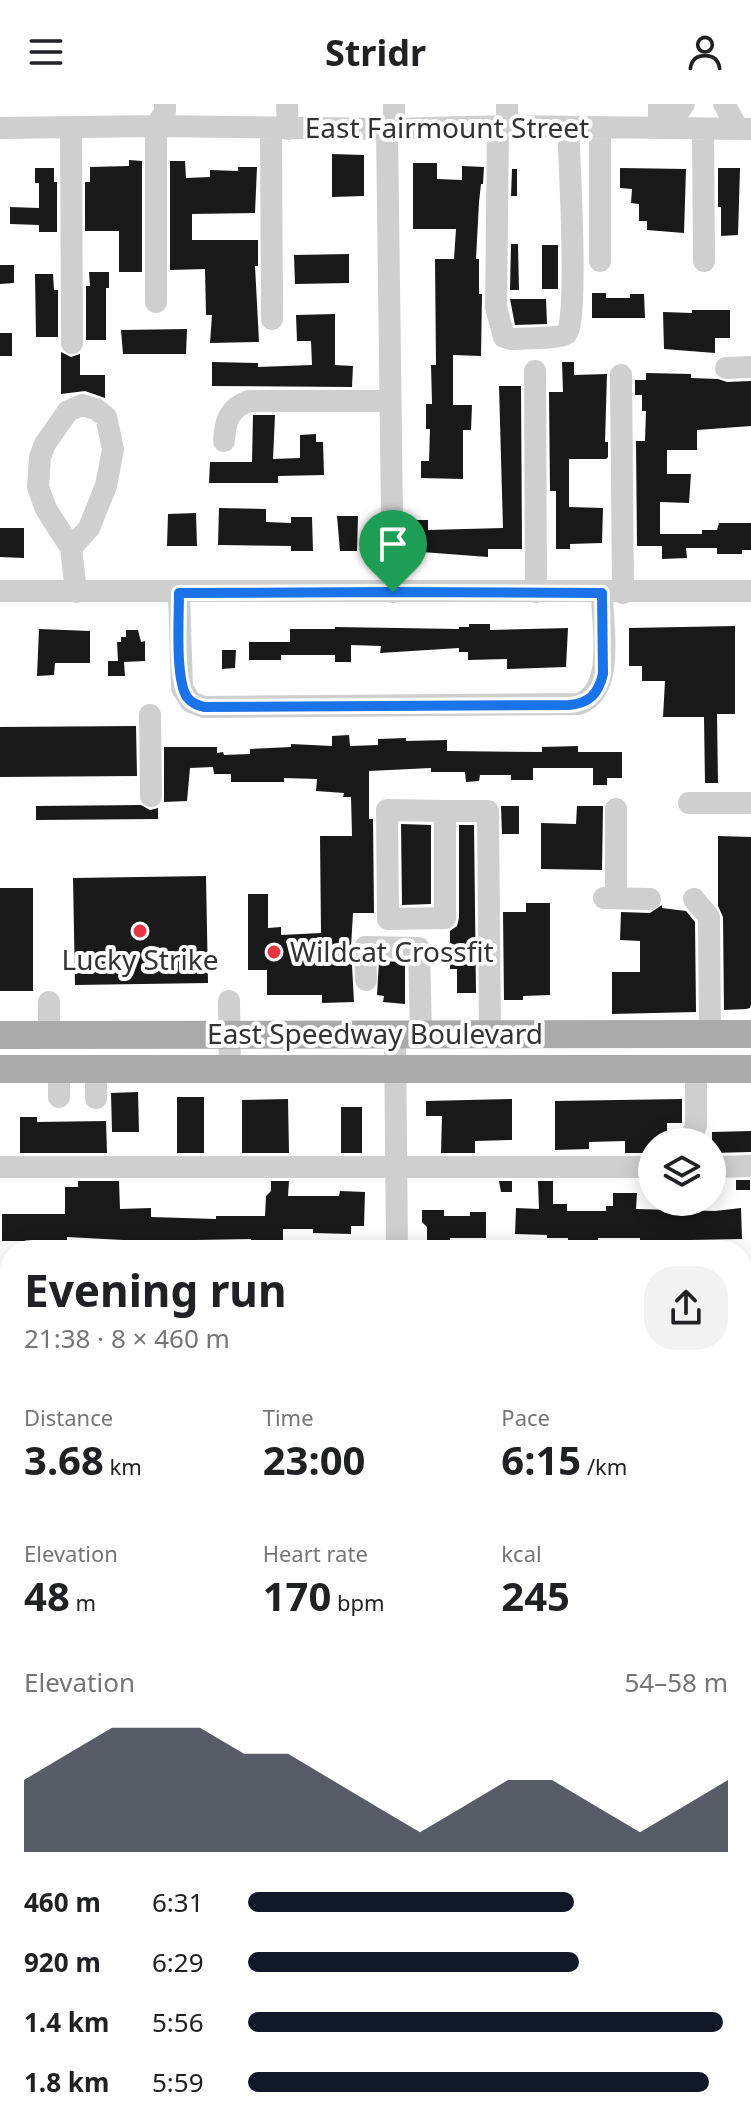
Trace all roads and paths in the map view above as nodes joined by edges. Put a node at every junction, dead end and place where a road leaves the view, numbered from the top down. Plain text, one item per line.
1 (165, 104) edge
2 (287, 104) edge
3 (394, 104) edge
4 (659, 104) edge
5 (684, 104) edge
6 (724, 104) edge
7 (738, 104) edge
8 (504, 119) edge
9 (156, 126) junction
10 (568, 127) junction
11 (600, 127) junction
12 (0, 128) edge
13 (71, 128) junction
14 (663, 128) junction
15 (279, 129) junction
16 (391, 129) junction
17 (703, 129) junction
18 (745, 129) edge
19 (600, 261) dead end
20 (704, 261) dead end
21 (156, 302) dead end
22 (272, 319) dead end
23 (72, 343) dead end
24 (751, 367) edge
25 (726, 368) dead end
26 (535, 371) dead end
27 (621, 375) dead end
28 (390, 401) junction
29 (224, 441) dead end
30 (71, 548) junction
31 (0, 591) edge
32 (751, 591) edge
33 (76, 592) junction
34 (393, 592) junction
35 (536, 592) junction
36 (179, 593) junction
37 (612, 593) junction
38 (150, 715) dead end
39 (151, 796) dead end
40 (689, 803) dead end
41 (751, 803) edge
42 (616, 809) dead end
43 (445, 811) junction
44 (650, 899) dead end
45 (694, 899) dead end
46 (366, 980) dead end
47 (229, 1001) dead end
48 (49, 1002) dead end
49 (229, 1034) junction
50 (408, 1034) junction
51 (490, 1034) junction
52 (710, 1034) junction
53 (751, 1034) edge
54 (0, 1035) edge
55 (49, 1035) junction
56 (395, 1068) junction
57 (0, 1069) edge
58 (96, 1069) junction
59 (230, 1069) junction
60 (696, 1069) junction
61 (751, 1069) edge
62 (96, 1098) dead end
63 (695, 1128) edge
64 (751, 1166) edge
65 (0, 1167) edge
66 (638, 1167) edge
67 (726, 1167) edge
68 (396, 1169) junction
69 (397, 1240) edge

1 - 9 street
2 - 15 street
3 - 16 street
4 - 14 street
5 - 14 street
6 - 18 street
7 - 18 street
8 - 10 street, East Fairmount Street
8 - 10 street
8 - 16 street, East Fairmount Street
9 - 13 street, East Fairmount Street
9 - 15 street, East Fairmount Street
9 - 21 street
10 - 11 street, East Fairmount Street
11 - 14 street, East Fairmount Street
11 - 19 street
12 - 13 street, East Fairmount Street
13 - 23 street
14 - 17 street, East Fairmount Street
15 - 16 street, East Fairmount Street
15 - 22 street
16 - 28 street
17 - 18 street, East Fairmount Street
17 - 20 street
24 - 25 street
26 - 35 street
27 - 37 street
28 - 29 street
28 - 34 street
30 - 30 street
30 - 33 street
31 - 33 street
32 - 37 street
33 - 36 street
34 - 35 street
34 - 36 street
35 - 37 street
36 - 37 street
38 - 39 street
40 - 41 street
42 - 44 street
43 - 43 street
43 - 51 street
45 - 52 street
46 - 50 street
47 - 49 street
48 - 55 street
49 - 50 main road, East Speedway Boulevard
49 - 55 main road, East Speedway Boulevard
49 - 59 street
50 - 51 main road, East Speedway Boulevard
50 - 56 street
51 - 52 main road, East Speedway Boulevard
52 - 53 main road, East Speedway Boulevard
54 - 55 main road, East Speedway Boulevard
56 - 59 main road, East Speedway Boulevard
56 - 60 main road, East Speedway Boulevard
56 - 68 street
57 - 58 main road, East Speedway Boulevard
58 - 59 main road, East Speedway Boulevard
58 - 62 street
60 - 61 main road, East Speedway Boulevard
60 - 63 street
64 - 67 street
65 - 68 street
66 - 68 street
68 - 69 street

